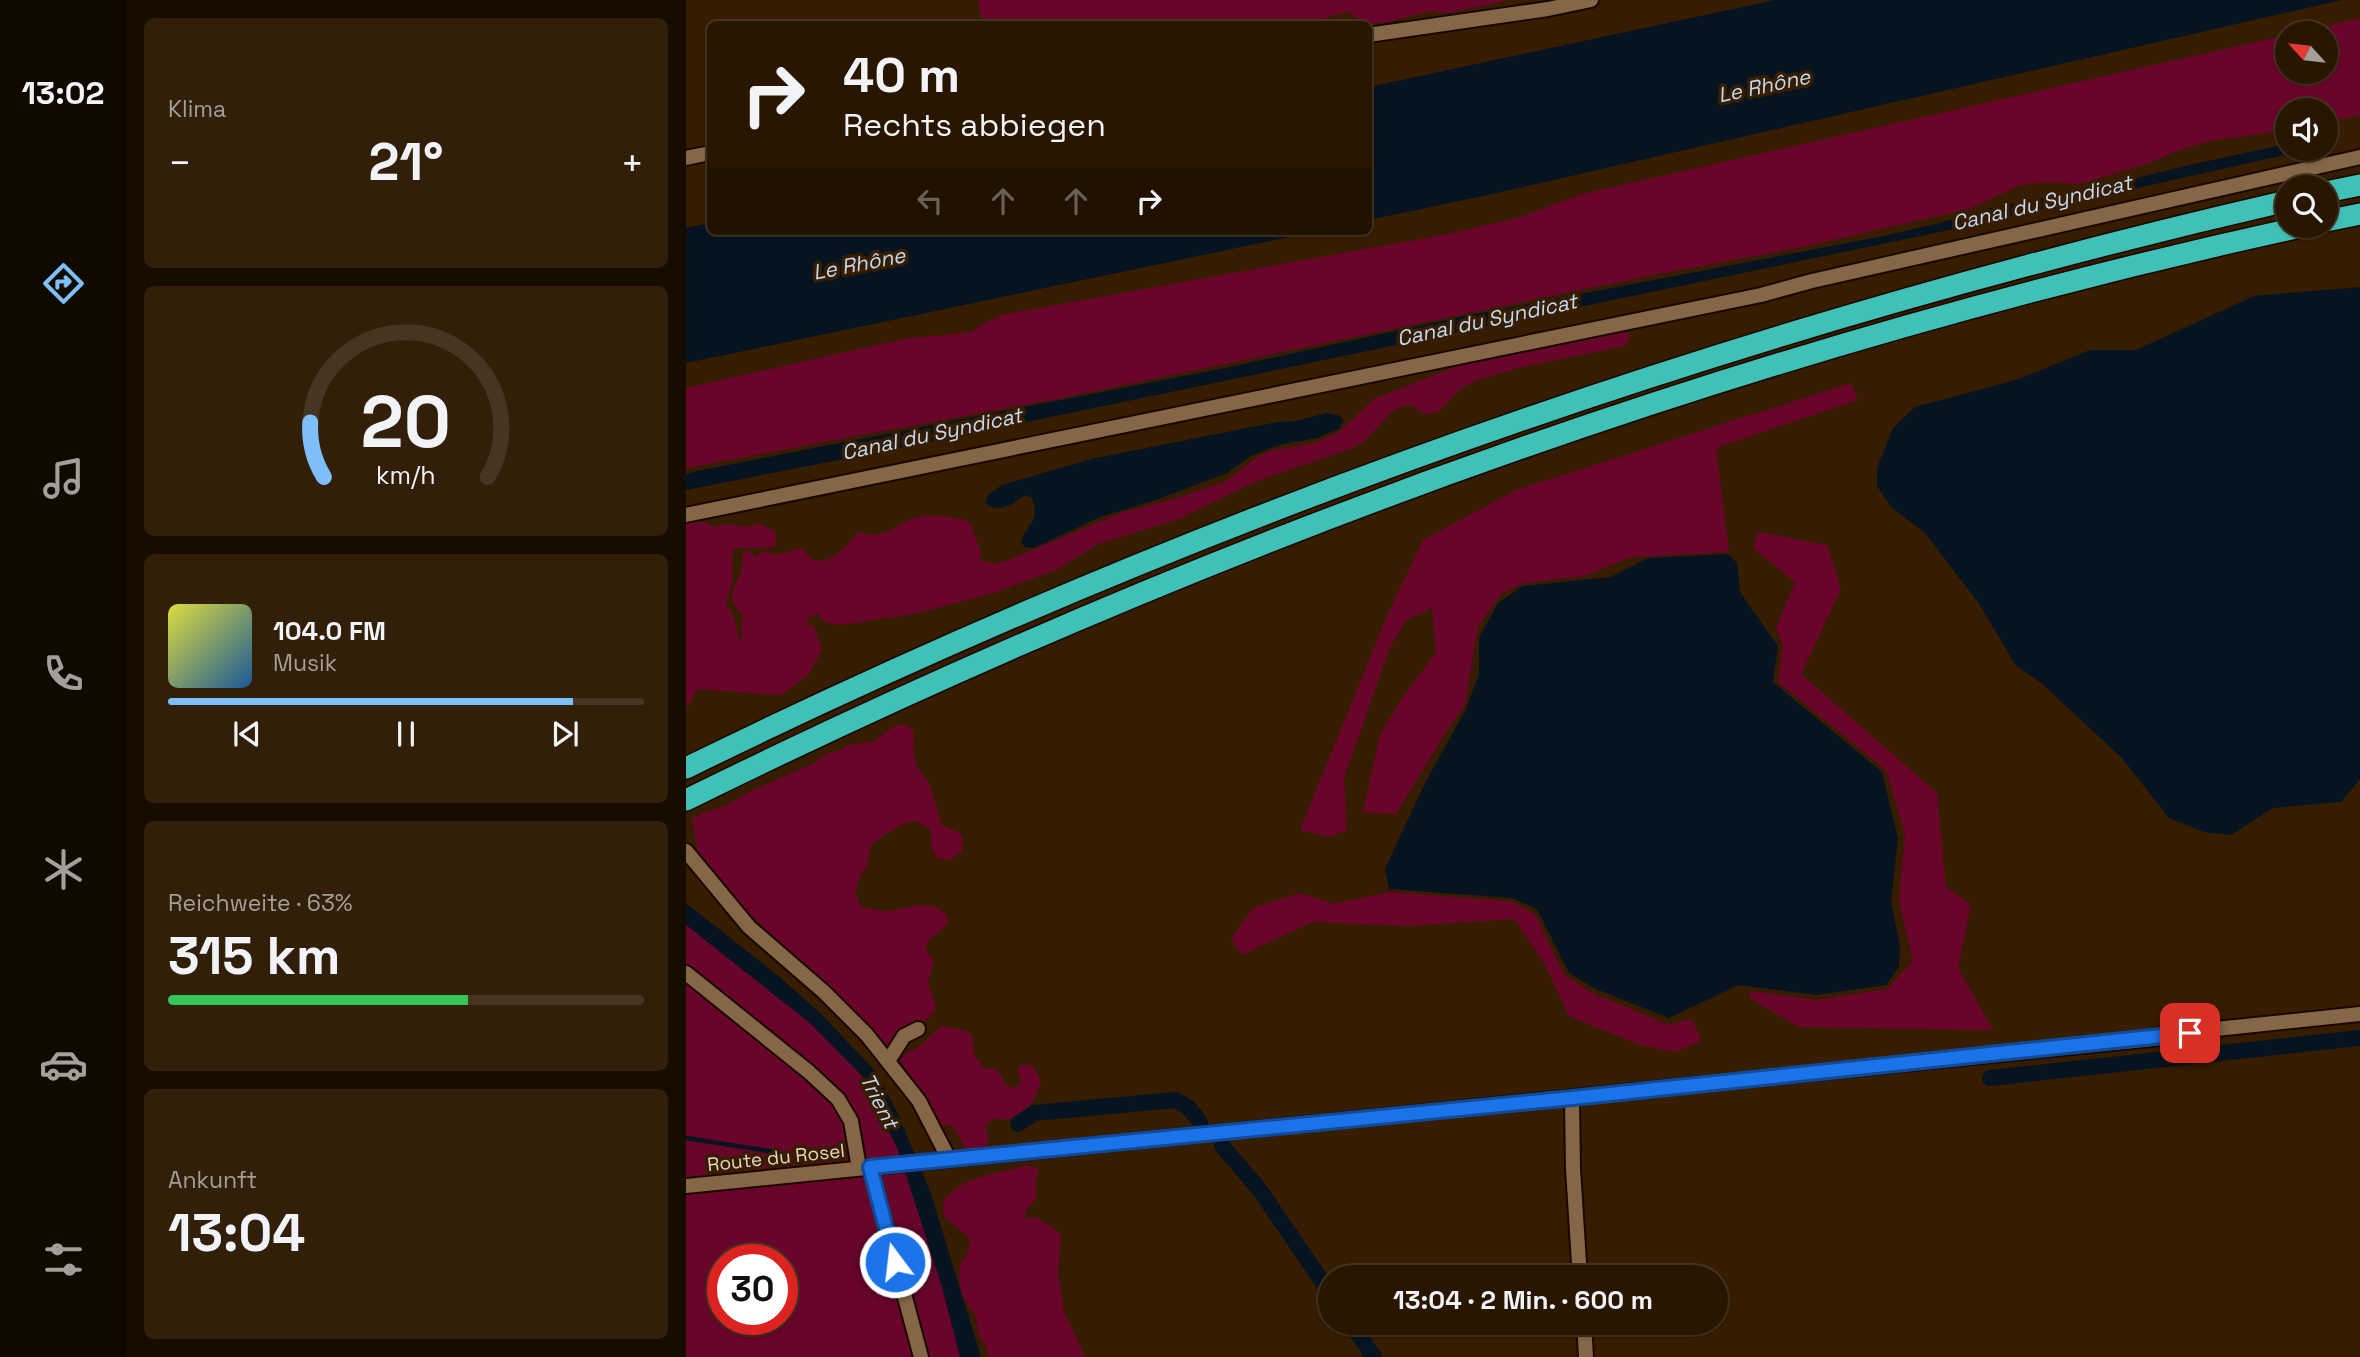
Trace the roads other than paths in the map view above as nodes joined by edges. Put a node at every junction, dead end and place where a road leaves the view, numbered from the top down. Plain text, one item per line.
1 (1591, 0) edge
2 (1372, 34) edge
3 (707, 154) edge
4 (2360, 157) edge
5 (686, 158) edge
6 (2360, 185) edge
7 (2338, 190) edge
8 (2275, 204) edge
9 (2360, 214) edge
10 (2338, 219) edge
11 (2275, 233) edge
12 (686, 514) edge
13 (686, 768) edge
14 (686, 800) edge
15 (686, 851) edge
16 (686, 974) edge
17 (2360, 1014) edge
18 (918, 1029) dead end
19 (888, 1061) junction
20 (1572, 1098) junction
21 (944, 1160) junction
22 (864, 1167) junction
23 (686, 1186) edge
24 (1579, 1265) edge
25 (1585, 1335) edge
26 (921, 1357) edge
27 (1586, 1357) edge

1 - 2 street
3 - 5 street
4 - 12 street
6 - 7 highway
8 - 13 highway
9 - 10 highway
11 - 14 highway
15 - 19 street
16 - 22 street
17 - 20 street, Route du Rosel
18 - 19 street
19 - 21 street
20 - 21 street, Route du Rosel
20 - 24 street
21 - 22 street, Route du Rosel
22 - 23 street, Route du Rosel
22 - 26 street
25 - 27 street

